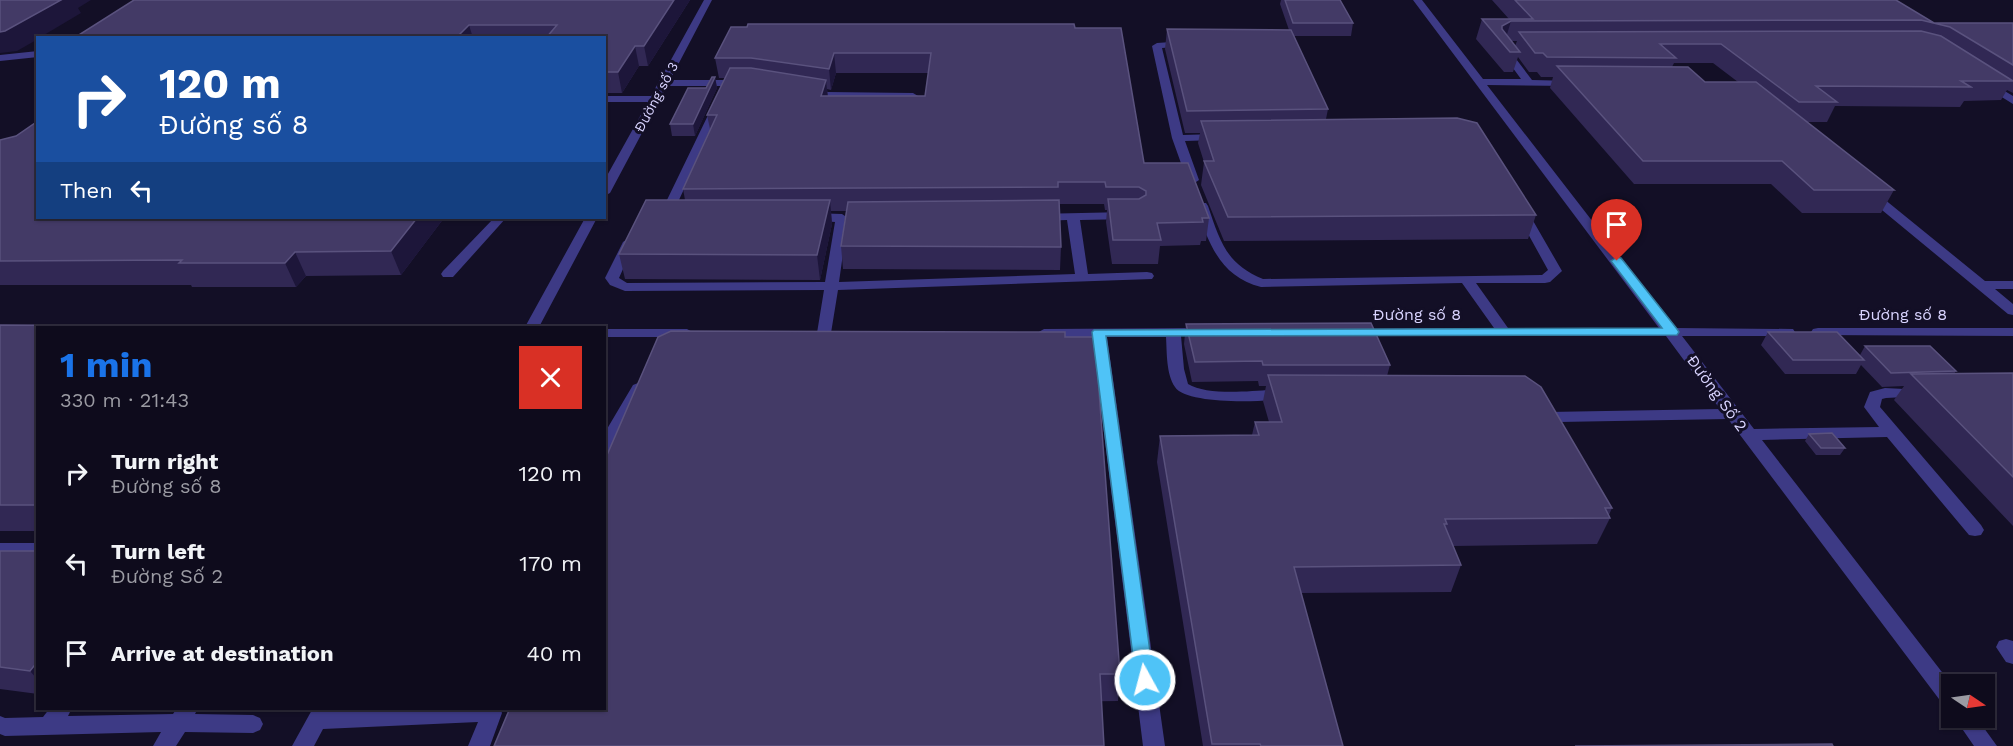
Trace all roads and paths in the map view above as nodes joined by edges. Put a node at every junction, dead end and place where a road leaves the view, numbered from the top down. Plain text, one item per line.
1 (708, 0) edge
2 (1417, 0) edge
3 (1199, 44) edge
4 (1520, 45) edge
5 (36, 54) edge
6 (0, 58) edge
7 (1974, 76) edge
8 (1480, 82) junction
9 (663, 83) junction
10 (729, 83) junction
11 (754, 83) edge
12 (1529, 83) junction
13 (1585, 83) edge
14 (799, 89) edge
15 (913, 96) edge
16 (606, 99) edge
17 (656, 99) junction
18 (2013, 101) edge
19 (1226, 137) edge
20 (1178, 138) junction
21 (1855, 182) edge
22 (606, 189) edge
23 (1514, 200) edge
24 (672, 202) edge
25 (1073, 216) junction
26 (1137, 216) edge
27 (795, 217) edge
28 (1027, 217) edge
29 (499, 219) edge
30 (590, 219) edge
31 (635, 231) edge
32 (448, 274) dead end
33 (1147, 276) dead end
34 (1082, 278) junction
35 (1466, 279) junction
36 (1982, 285) junction
37 (2013, 285) edge
38 (830, 286) junction
39 (2013, 311) edge
40 (533, 326) edge
41 (1099, 332) junction
42 (1173, 332) junction
43 (1220, 332) edge
44 (1338, 332) edge
45 (1504, 332) junction
46 (1672, 332) junction
47 (2013, 332) edge
48 (606, 333) edge
49 (697, 333) edge
50 (824, 333) edge
51 (1027, 333) edge
52 (644, 379) edge
53 (1932, 393) edge
54 (1297, 394) edge
55 (1734, 414) junction
56 (1891, 432) junction
57 (1748, 435) junction
58 (1558, 436) edge
59 (606, 446) edge
60 (1975, 530) dead end
61 (0, 550) edge
62 (36, 550) edge
63 (1941, 687) edge
64 (60, 710) edge
65 (493, 710) edge
66 (321, 714) edge
67 (184, 716) edge
68 (253, 724) dead end
69 (0, 725) edge
70 (48, 726) junction
71 (1972, 728) edge
72 (164, 746) edge
73 (303, 746) edge
74 (479, 746) edge
75 (1154, 746) edge
76 (1986, 746) edge

1 - 9 street, Đường số 3
2 - 8 street, Đường Số 2
3 - 20 street
4 - 12 street
5 - 6 street
7 - 18 street
8 - 12 street
8 - 46 street, Đường Số 2
9 - 10 street
9 - 17 street, Đường số 3
10 - 11 street
10 - 24 street
12 - 13 street
14 - 15 street
16 - 17 street
17 - 22 street, Đường số 3
19 - 20 street
20 - 35 street
21 - 36 street
23 - 35 street
25 - 26 street
25 - 28 street
25 - 34 street
27 - 38 street
29 - 32 street
30 - 40 street
31 - 38 street
33 - 34 street
34 - 38 street
35 - 45 street
36 - 37 street
36 - 39 street
38 - 50 street
41 - 42 street
41 - 51 street
41 - 75 street
42 - 43 street
42 - 54 street
44 - 45 street, Đường số 8
45 - 46 street, Đường số 8
46 - 47 street, Đường số 8
46 - 55 street, Đường Số 2
48 - 49 street
52 - 59 street
53 - 56 street
55 - 57 street, Đường Số 2
55 - 58 street
56 - 57 street
56 - 60 street
57 - 63 street, Đường Số 2
61 - 62 street
64 - 70 street
65 - 66 street
65 - 74 street
66 - 73 street
67 - 68 street
67 - 70 street
67 - 72 street
69 - 70 street
71 - 76 street

